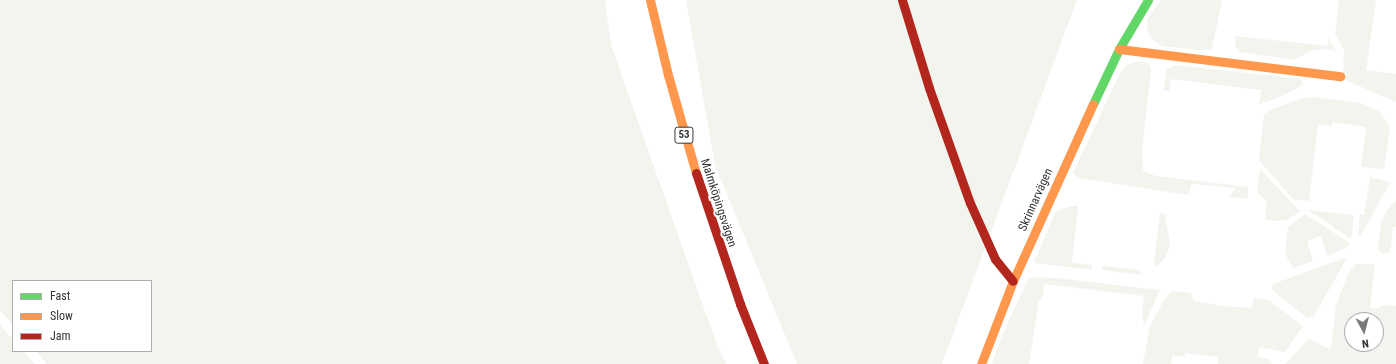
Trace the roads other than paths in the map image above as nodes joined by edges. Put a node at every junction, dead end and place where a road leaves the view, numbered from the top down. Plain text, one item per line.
1 (650, 0) edge
2 (902, 0) edge
3 (1148, 0) edge
4 (1119, 49) junction
5 (1340, 76) dead end
6 (1013, 281) junction
7 (764, 364) edge
8 (981, 364) edge

1 - 7 street, Malmköpingsvägen / 53
2 - 6 street
3 - 4 street, Skrinnarvägen
4 - 5 street
4 - 6 street, Skrinnarvägen
6 - 8 street, Skrinnarvägen

